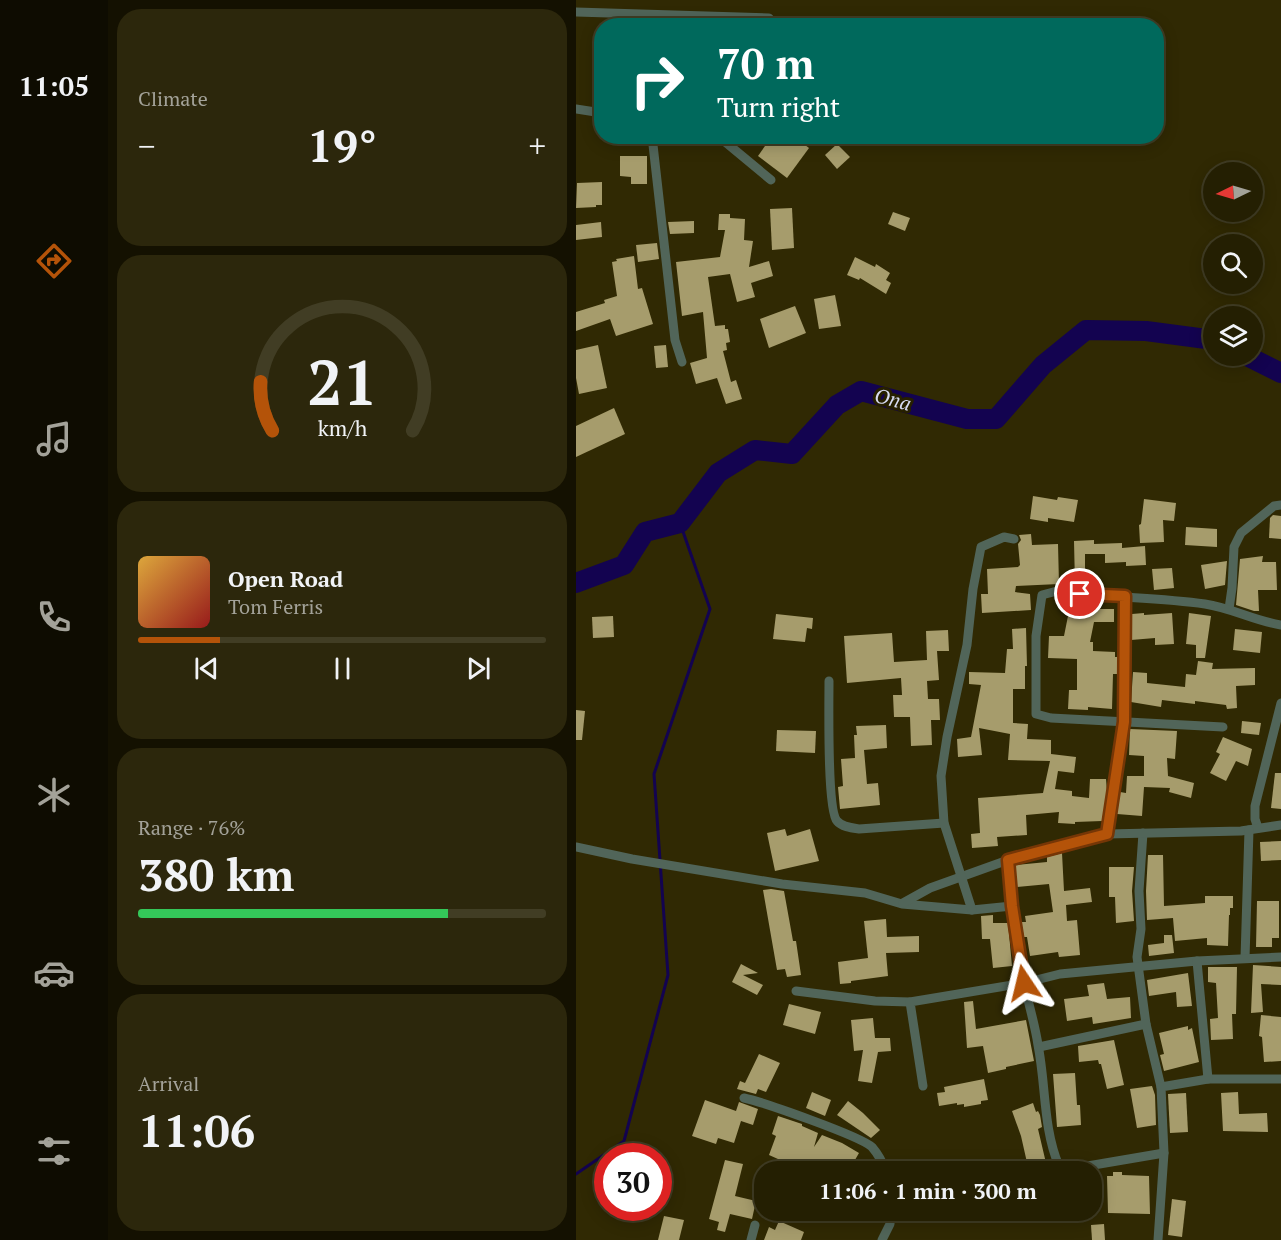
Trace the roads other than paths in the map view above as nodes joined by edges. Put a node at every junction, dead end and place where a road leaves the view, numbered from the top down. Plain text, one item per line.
1 (576, 12) edge
2 (770, 18) edge
3 (576, 109) edge
4 (594, 112) edge
5 (653, 144) edge
6 (728, 144) edge
7 (771, 180) dead end
8 (682, 362) dead end
9 (1281, 506) edge
10 (1014, 539) dead end
11 (1125, 596) junction
12 (1229, 609) junction
13 (1281, 625) edge
14 (829, 681) dead end
15 (1281, 703) edge
16 (1124, 722) junction
17 (1223, 727) dead end
18 (944, 824) junction
19 (1281, 825) edge
20 (1254, 829) junction
21 (1143, 833) junction
22 (1107, 834) junction
23 (576, 847) edge
24 (1008, 860) junction
25 (960, 876) junction
26 (902, 904) junction
27 (1012, 906) junction
28 (972, 910) junction
29 (1281, 957) edge
30 (1245, 958) junction
31 (1197, 961) junction
32 (1139, 967) junction
33 (1024, 983) junction
34 (796, 991) dead end
35 (910, 1002) junction
36 (1146, 1024) junction
37 (1039, 1047) junction
38 (1208, 1079) junction
39 (1281, 1079) edge
40 (923, 1086) dead end
41 (1161, 1087) junction
42 (744, 1098) dead end
43 (1164, 1153) junction
44 (881, 1161) edge
45 (890, 1221) edge
46 (755, 1225) dead end
47 (751, 1240) edge
48 (882, 1240) edge
49 (1158, 1240) edge

1 - 2 street
3 - 4 street
5 - 8 street
6 - 7 street
9 - 12 street
10 - 18 street
11 - 12 street
11 - 16 street
11 - 16 street
12 - 13 street
14 - 18 street
15 - 20 street
16 - 17 street
16 - 22 street
18 - 25 street
19 - 20 street
20 - 21 street
20 - 30 street
21 - 22 street
21 - 32 street
22 - 24 street
23 - 26 street
24 - 25 street
24 - 27 street
25 - 26 street
25 - 28 street
26 - 28 street
27 - 28 street
27 - 33 street
29 - 30 street
30 - 31 street
31 - 32 street
31 - 38 street
32 - 33 street
32 - 36 street
33 - 35 street
33 - 37 street
34 - 35 street
35 - 40 street
36 - 37 street
36 - 41 street
37 - 43 street
38 - 39 street
38 - 41 street
41 - 43 street
42 - 44 street
43 - 49 street
45 - 48 street
46 - 47 street

